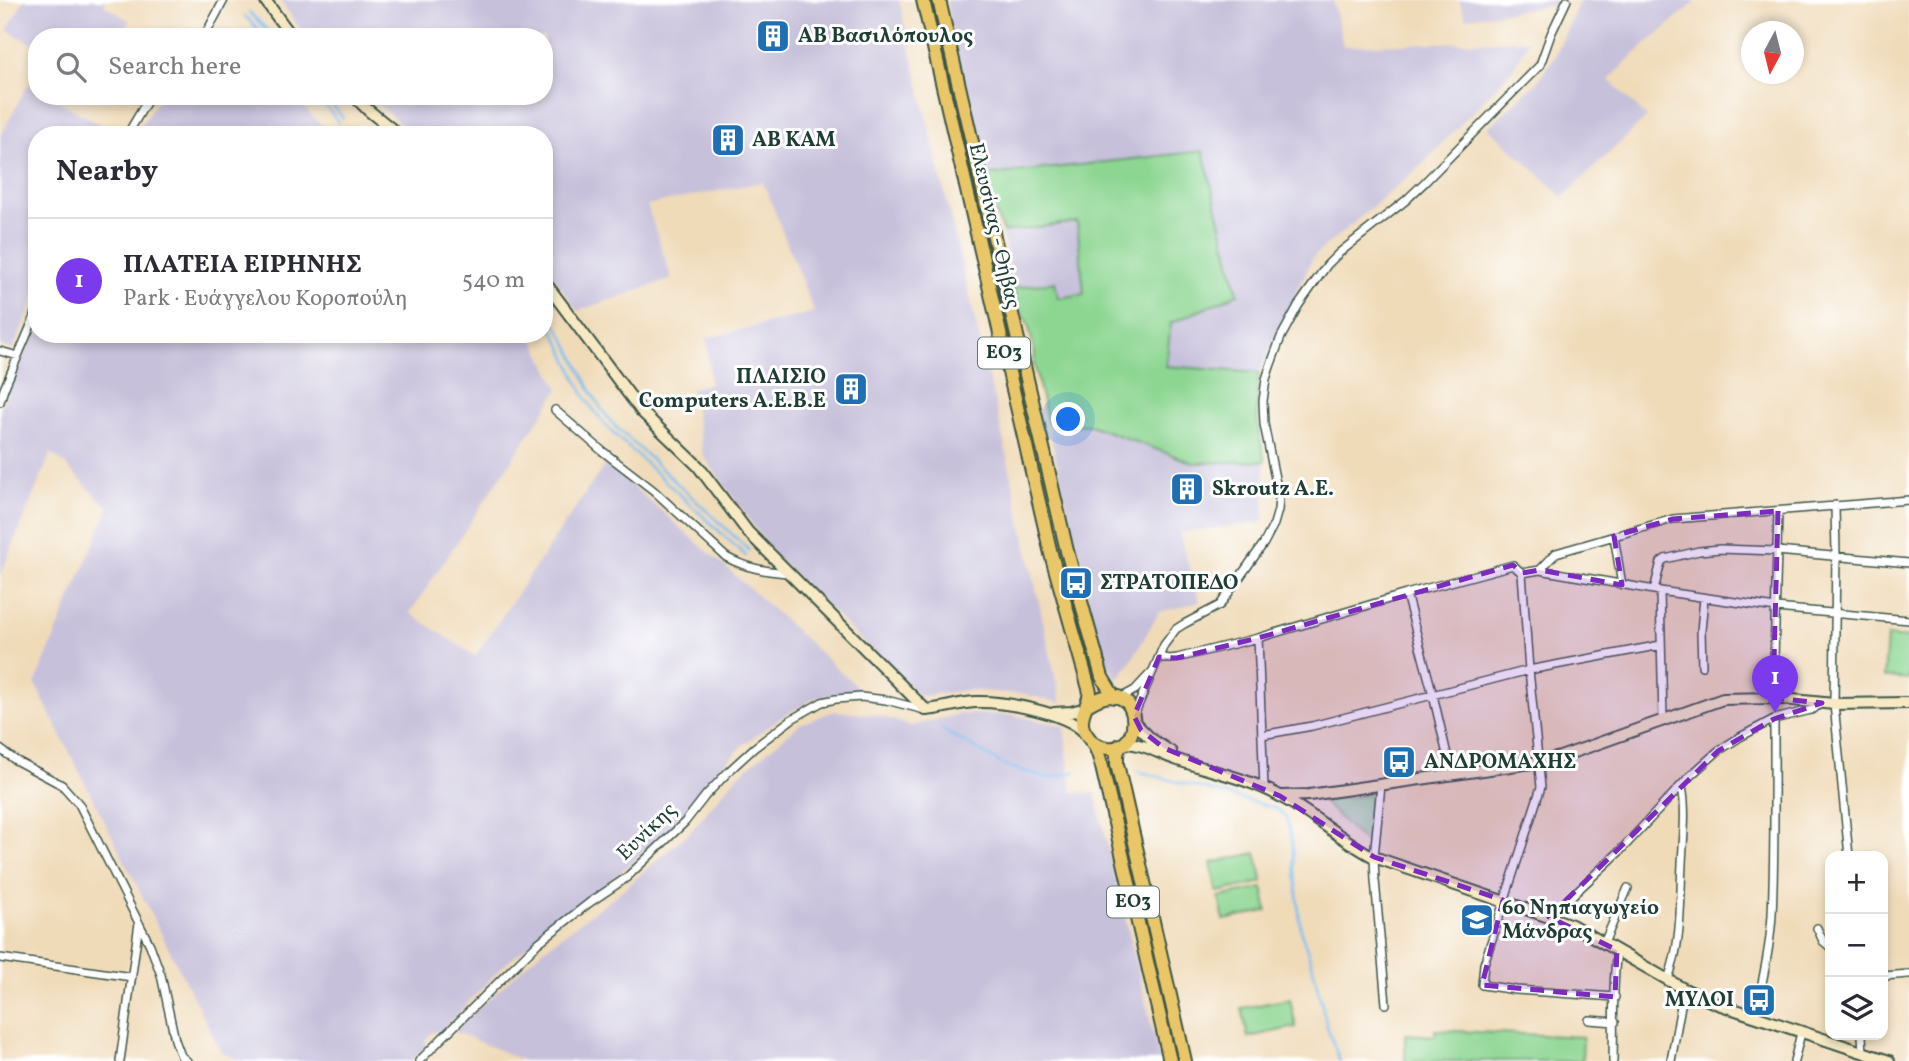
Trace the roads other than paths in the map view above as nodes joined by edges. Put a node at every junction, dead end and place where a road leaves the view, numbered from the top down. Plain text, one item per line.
1 (224, 0) edge
2 (265, 0) edge
3 (923, 0) edge
4 (939, 0) edge
5 (1567, 0) edge
6 (1562, 4) edge
7 (209, 28) edge
8 (285, 28) edge
9 (145, 105) edge
10 (363, 105) edge
11 (132, 126) edge
12 (388, 126) edge
13 (553, 293) edge
14 (28, 332) edge
15 (0, 351) edge
16 (18, 356) junction
17 (0, 402) edge
18 (555, 410) dead end
19 (1909, 500) edge
20 (1835, 505) junction
21 (1778, 511) junction
22 (1614, 536) junction
23 (1777, 551) junction
24 (1836, 555) junction
25 (1909, 564) edge
26 (1540, 570) junction
27 (787, 573) junction
28 (1522, 573) junction
29 (1622, 584) junction
30 (1657, 590) junction
31 (1406, 594) junction
32 (1704, 598) junction
33 (1776, 608) junction
34 (1836, 615) junction
35 (1909, 620) edge
36 (1258, 638) junction
37 (1661, 645) junction
38 (1159, 657) junction
39 (1702, 666) dead end
40 (1153, 669) junction
41 (1529, 670) junction
42 (1433, 695) junction
43 (1116, 698) junction
44 (1773, 698) junction
45 (1828, 703) junction
46 (1909, 703) edge
47 (1087, 706) junction
48 (926, 710) junction
49 (1040, 712) junction
50 (1774, 719) junction
51 (1134, 720) junction
52 (1663, 720) junction
53 (1262, 735) junction
54 (1089, 738) junction
55 (1122, 744) junction
56 (0, 749) edge
57 (1539, 762) junction
58 (1191, 764) junction
59 (1451, 776) junction
60 (1381, 785) junction
61 (1682, 787) junction
62 (1264, 788) junction
63 (1280, 796) junction
64 (1848, 851) edge
65 (1374, 857) junction
66 (1628, 888) dead end
67 (1503, 901) junction
68 (1549, 917) junction
69 (139, 921) junction
70 (1817, 928) dead end
71 (1604, 943) junction
72 (1825, 943) edge
73 (1617, 950) junction
74 (0, 958) edge
75 (1909, 974) edge
76 (1888, 976) edge
77 (132, 977) junction
78 (1668, 979) junction
79 (1684, 989) junction
80 (1615, 997) junction
81 (1386, 1004) dead end
82 (1755, 1017) junction
83 (1589, 1020) dead end
84 (1615, 1022) junction
85 (1801, 1033) junction
86 (1862, 1040) edge
87 (1863, 1052) junction
88 (120, 1061) edge
89 (187, 1061) edge
90 (419, 1061) edge
91 (1170, 1061) edge
92 (1185, 1061) edge
93 (1613, 1061) edge
94 (1671, 1061) edge
95 (1794, 1061) edge
96 (1889, 1061) edge

1 - 7 street
2 - 8 street
3 - 47 main road, Ελευσίνας - Θήβας / ΕΟ3
4 - 43 main road, Ελευσίνας - Θήβας / ΕΟ3
5 - 6 street
6 - 38 street
9 - 11 street
10 - 12 street
13 - 27 street
14 - 16 street
15 - 16 street
16 - 17 street
18 - 27 street
19 - 20 street
20 - 21 street
20 - 24 street
21 - 22 street
21 - 23 street
22 - 26 street
22 - 29 street
23 - 24 street
23 - 30 street
23 - 33 street
24 - 25 street
24 - 34 street
26 - 28 street
26 - 29 street
27 - 48 street
28 - 31 street
28 - 41 street
29 - 30 street
30 - 32 street
30 - 37 street
31 - 36 street
31 - 42 street
32 - 33 street
32 - 39 street
33 - 34 street
33 - 44 street
34 - 35 street
34 - 45 street
36 - 38 street
36 - 53 street
37 - 41 street
37 - 52 street
38 - 40 street
40 - 43 street
40 - 51 street
41 - 42 street
41 - 57 street
42 - 53 street
42 - 59 street
43 - 47 main road
43 - 51 main road, Ελευσίνας - Θήβας / ΕΟ3
44 - 45 street
44 - 52 street
45 - 46 street
45 - 50 street
45 - 64 street
47 - 49 street
47 - 54 main road, Ελευσίνας - Θήβας / ΕΟ3
48 - 49 street
48 - 90 street, Ευνίκης
49 - 54 street
50 - 61 street
50 - 82 street
51 - 55 main road, ΕΟ3
51 - 58 street
52 - 57 street
53 - 62 street
54 - 55 main road
54 - 91 main road, Ελευσίνας - Θήβας / ΕΟ3
55 - 58 street
55 - 92 main road, ΕΟ3
56 - 69 street
57 - 59 street
57 - 67 street
58 - 62 street
59 - 60 street
60 - 63 street
60 - 65 street
61 - 68 street
61 - 78 street
62 - 63 street
63 - 65 street
65 - 67 street
65 - 81 street
66 - 71 street
67 - 68 street
67 - 80 street
68 - 71 street
69 - 77 street
69 - 89 street
70 - 72 street
71 - 73 street
73 - 78 street
73 - 80 street
74 - 77 street
75 - 76 street
77 - 88 street
78 - 79 street
79 - 82 street
79 - 94 street
80 - 84 street
82 - 85 street
83 - 84 street
84 - 93 street
85 - 87 street
85 - 95 street
86 - 87 street
87 - 96 street

